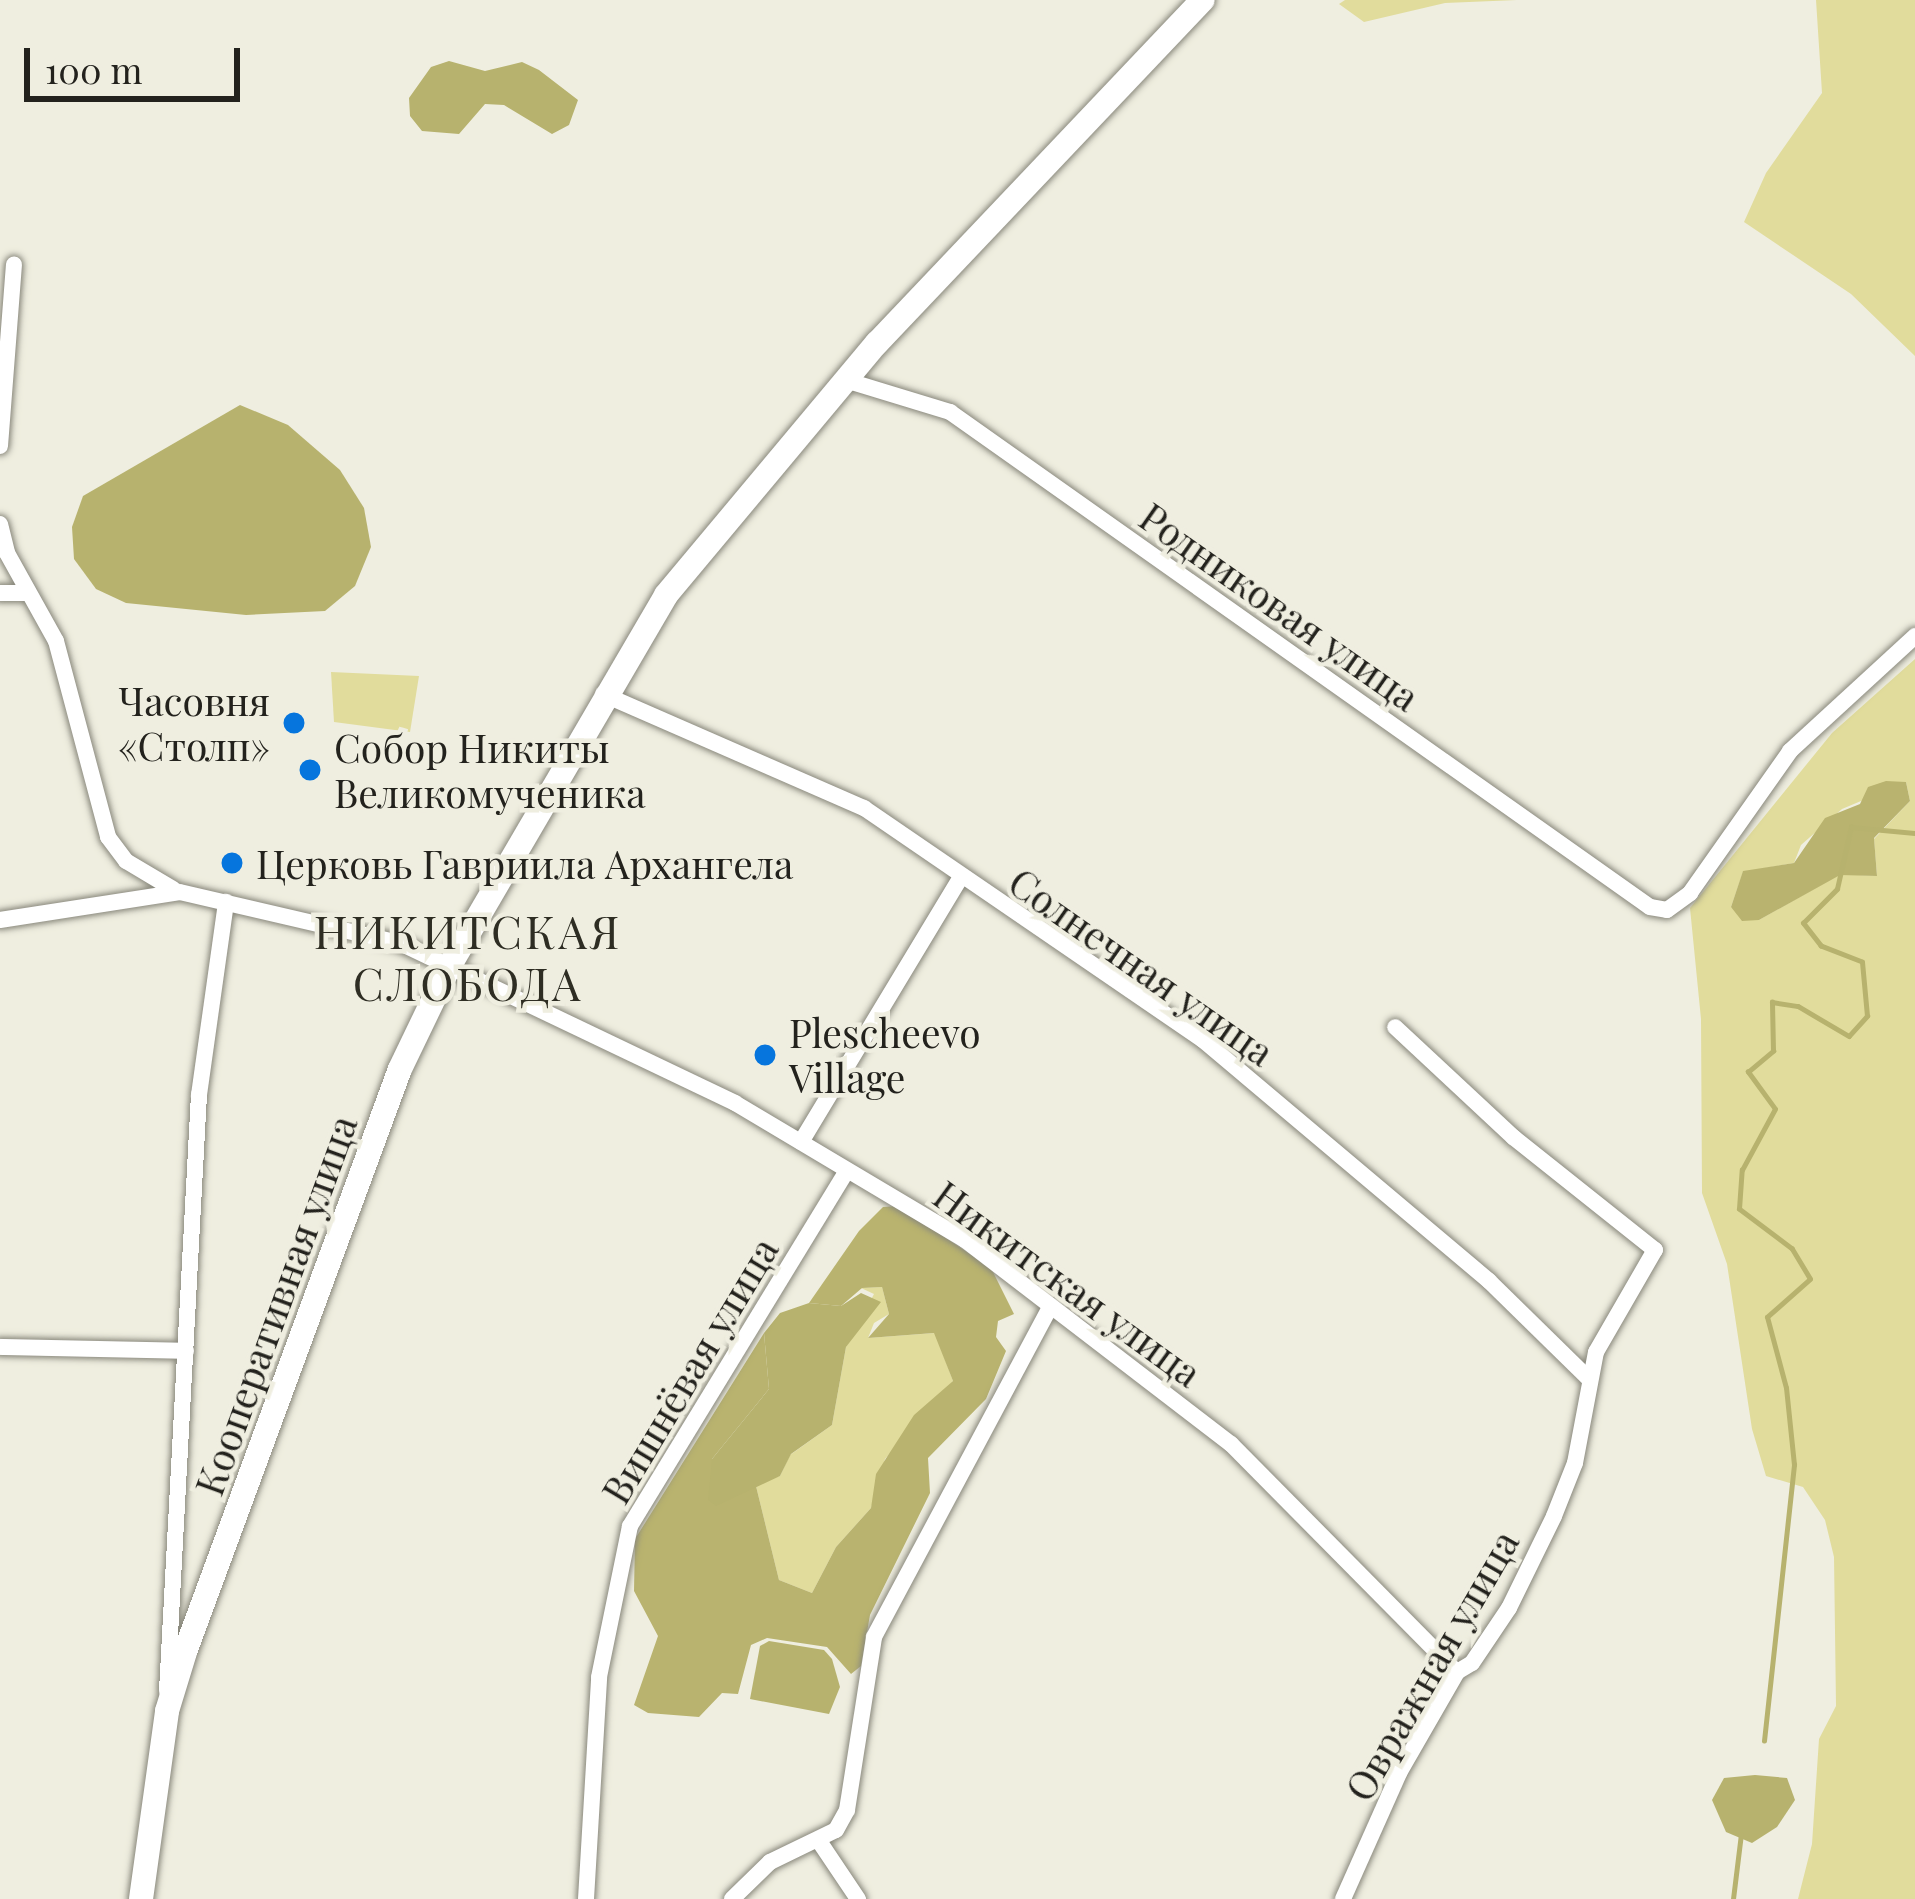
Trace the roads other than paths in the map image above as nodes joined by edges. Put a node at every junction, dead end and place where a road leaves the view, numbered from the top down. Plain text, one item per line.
1 (1202, 0) edge
2 (14, 266) dead end
3 (6, 296) edge
4 (845, 380) junction
5 (0, 446) edge
6 (0, 524) edge
7 (0, 593) edge
8 (27, 593) junction
9 (1915, 636) edge
10 (603, 694) junction
11 (961, 878) junction
12 (180, 892) junction
13 (226, 902) junction
14 (0, 920) edge
15 (450, 965) junction
16 (1395, 1027) dead end
17 (801, 1142) junction
18 (847, 1171) junction
19 (1049, 1307) junction
20 (0, 1347) edge
21 (186, 1352) junction
22 (1588, 1378) junction
23 (1457, 1672) junction
24 (167, 1711) junction
25 (819, 1841) junction
26 (141, 1899) edge
27 (586, 1899) edge
28 (732, 1899) edge
29 (858, 1899) edge
30 (1343, 1899) edge

1 - 4 street, Кооперативная улица
2 - 3 street
3 - 5 street
4 - 9 street, Родниковая улица
4 - 10 street, Кооперативная улица
6 - 8 street
7 - 8 street
8 - 12 street
10 - 11 street, Солнечная улица
10 - 15 street, Кооперативная улица
11 - 17 street
11 - 22 street, Солнечная улица
12 - 13 street, Никитская улица
12 - 14 street
13 - 15 street, Никитская улица
13 - 21 street
15 - 17 street, Никитская улица
15 - 24 street, Кооперативная улица
16 - 22 street, Овражная улица
17 - 18 street, Никитская улица
18 - 19 street, Никитская улица
18 - 27 street, Вишнёвая улица
19 - 23 street, Никитская улица
19 - 25 street
20 - 21 street
21 - 24 street
22 - 23 street, Овражная улица
23 - 30 street, Овражная улица
24 - 26 street, Кооперативная улица
25 - 28 street
25 - 29 street

